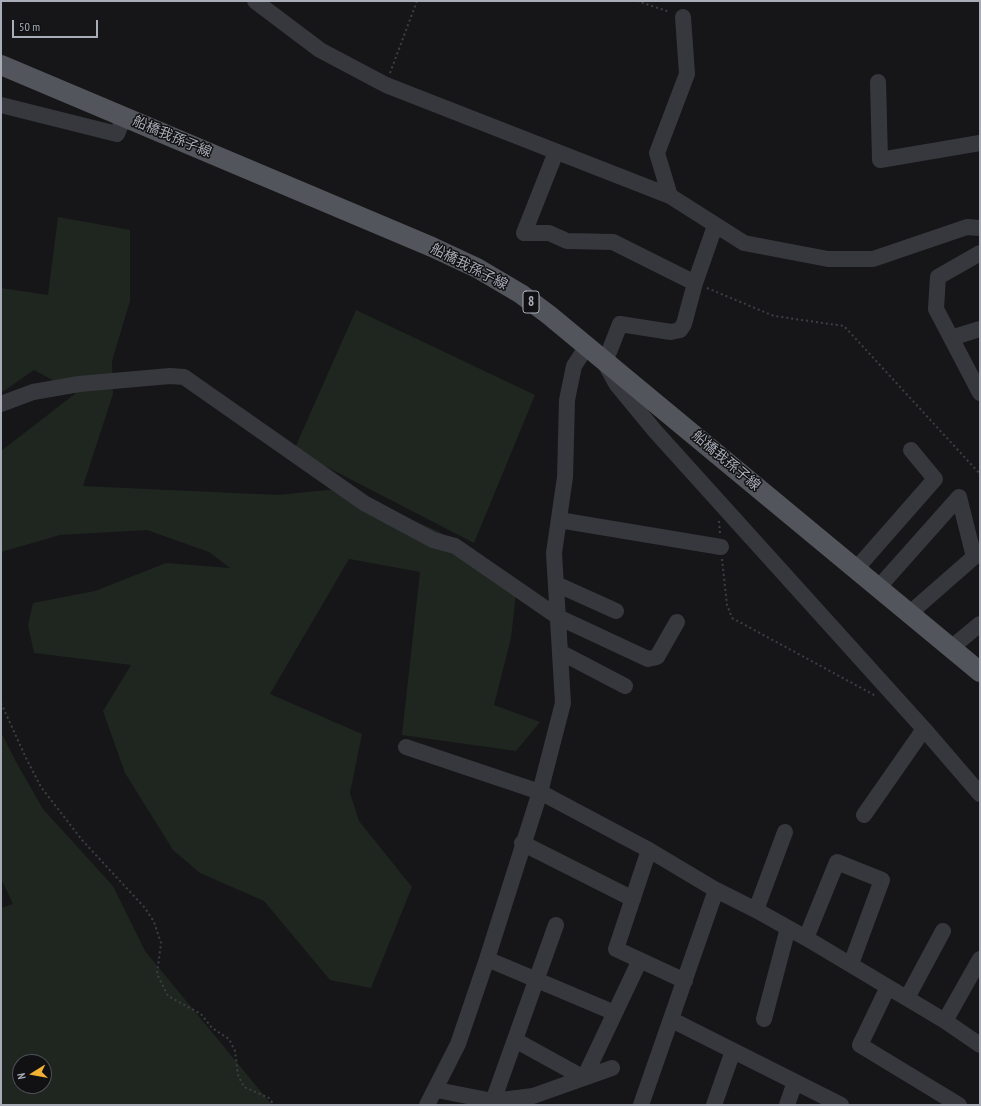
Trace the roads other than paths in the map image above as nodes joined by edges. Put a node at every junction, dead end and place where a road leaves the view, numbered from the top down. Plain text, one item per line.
1 (255, 1) edge
2 (683, 17) road end
3 (1, 65) edge
4 (878, 82) dead end
5 (1, 105) edge
6 (124, 117) junction
7 (980, 143) edge
8 (556, 152) junction
9 (670, 196) junction
10 (715, 226) junction
11 (980, 228) edge
12 (980, 253) edge
13 (695, 283) junction
14 (980, 329) edge
15 (951, 338) junction
16 (587, 346) junction
17 (602, 358) junction
18 (979, 390) edge
19 (1, 404) edge
20 (911, 450) dead end
21 (559, 520) junction
22 (721, 547) road end
23 (856, 569) junction
24 (556, 584) junction
25 (878, 588) junction
26 (616, 611) dead end
27 (910, 613) junction
28 (558, 617) junction
29 (677, 622) dead end
30 (980, 624) edge
31 (951, 648) junction
32 (560, 652) junction
33 (980, 672) edge
34 (625, 686) dead end
35 (924, 729) junction
36 (406, 747) dead end
37 (540, 792) junction
38 (980, 794) edge
39 (864, 815) dead end
40 (785, 832) dead end
41 (522, 844) junction
42 (649, 850) junction
43 (716, 890) junction
44 (633, 898) junction
45 (756, 910) junction
46 (556, 925) dead end
47 (788, 928) junction
48 (943, 931) dead end
49 (806, 938) junction
50 (487, 959) junction
51 (980, 959) edge
52 (640, 960) junction
53 (851, 964) junction
54 (536, 979) junction
55 (685, 981) junction
56 (888, 987) junction
57 (907, 998) junction
58 (615, 1013) junction
59 (764, 1019) dead end
60 (672, 1020) junction
61 (945, 1021) junction
62 (515, 1040) junction
63 (980, 1044) edge
64 (733, 1051) junction
65 (612, 1068) dead end
66 (584, 1078) junction
67 (795, 1082) junction
68 (437, 1090) junction
69 (493, 1101) junction
70 (427, 1105) edge
71 (641, 1105) edge
72 (714, 1105) edge
73 (787, 1105) edge
74 (841, 1105) edge
75 (959, 1105) edge

1 - 8 street
2 - 9 street
3 - 6 main road, 船橋我孫子線 / 8
4 - 7 street
5 - 6 street
6 - 16 main road, 船橋我孫子線 / 8
8 - 9 street
8 - 13 street
9 - 10 street
10 - 11 street
10 - 13 street
12 - 15 street
13 - 17 street
14 - 15 street
15 - 18 street
16 - 17 main road, 船橋我孫子線 / 8
16 - 21 street
17 - 23 main road, 船橋我孫子線 / 8
17 - 35 street
19 - 28 street
20 - 23 street
21 - 22 street
21 - 24 street
23 - 25 main road, 船橋我孫子線 / 8
24 - 26 street
24 - 28 street
25 - 27 main road, 船橋我孫子線 / 8
25 - 27 street
27 - 31 main road, 船橋我孫子線 / 8
28 - 29 street
28 - 32 street
30 - 31 street
31 - 33 main road, 船橋我孫子線 / 8
32 - 34 street
32 - 37 street
35 - 38 street
35 - 39 street
36 - 37 street
37 - 41 street
37 - 42 street
40 - 45 street
41 - 44 street
41 - 50 street
42 - 43 street
42 - 44 street
43 - 45 street
43 - 55 street
44 - 52 street
45 - 47 street
46 - 54 street
47 - 49 street
47 - 59 street
48 - 57 street
49 - 53 street
49 - 53 street
50 - 54 street
50 - 68 street
51 - 61 street
52 - 55 street
52 - 58 street
53 - 56 street
54 - 58 street
54 - 62 street
55 - 60 street
56 - 57 street
56 - 75 street
57 - 61 street
58 - 66 street
60 - 64 street
60 - 71 street
61 - 63 street
62 - 66 street
62 - 69 street
64 - 67 street
64 - 72 street
65 - 66 street
66 - 69 street
67 - 73 street
67 - 74 street
68 - 69 street
68 - 70 street

